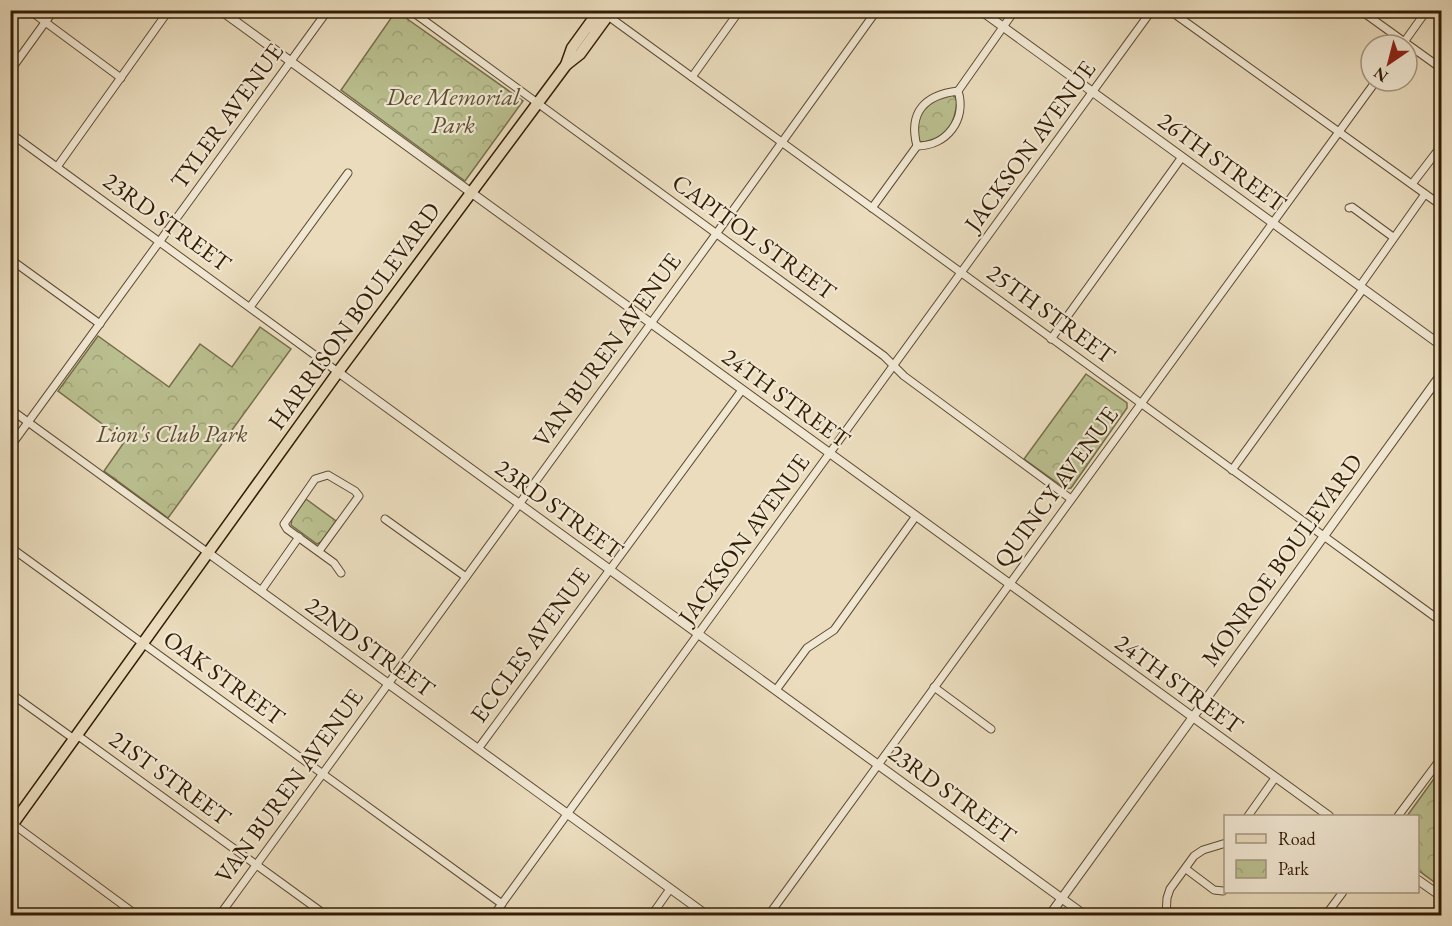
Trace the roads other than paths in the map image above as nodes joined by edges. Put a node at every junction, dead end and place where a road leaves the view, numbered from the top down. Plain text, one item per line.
1 (29, 10) edge
2 (54, 10) edge
3 (170, 10) edge
4 (220, 10) edge
5 (328, 10) edge
6 (410, 10) edge
7 (740, 10) edge
8 (877, 10) edge
9 (980, 10) edge
10 (1016, 10) edge
11 (1152, 10) edge
12 (1169, 10) edge
13 (1360, 10) edge
14 (1427, 10) edge
15 (605, 12) edge
16 (46, 22) junction
17 (1003, 27) junction
18 (1389, 33) edge
19 (1411, 33) edge
20 (1419, 54) edge
21 (291, 62) junction
22 (1442, 69) edge
23 (10, 71) edge
24 (692, 77) junction
25 (121, 78) junction
26 (958, 91) junction
27 (1093, 93) junction
28 (1367, 93) edge
29 (537, 104) junction
30 (1338, 132) junction
31 (10, 133) edge
32 (781, 142) junction
33 (1442, 145) edge
34 (917, 146) junction
35 (1182, 157) junction
36 (57, 167) junction
37 (348, 173) dead end
38 (1412, 184) junction
39 (471, 193) junction
40 (1425, 194) junction
41 (1442, 206) edge
42 (872, 208) junction
43 (1349, 208) dead end
44 (1273, 223) junction
45 (716, 234) junction
46 (1393, 237) junction
47 (160, 242) junction
48 (10, 259) edge
49 (961, 273) junction
50 (1361, 288) junction
51 (250, 307) junction
52 (650, 323) junction
53 (100, 324) junction
54 (1051, 339) junction
55 (1442, 346) edge
56 (893, 366) junction
57 (338, 372) junction
58 (1442, 373) edge
59 (742, 390) junction
60 (1141, 404) junction
61 (10, 409) edge
62 (29, 422) junction
63 (10, 447) edge
64 (830, 453) junction
65 (1232, 470) junction
66 (1071, 499) junction
67 (519, 504) junction
68 (916, 516) junction
69 (385, 519) dead end
70 (1323, 536) junction
71 (299, 537) junction
72 (10, 547) edge
73 (319, 551) junction
74 (207, 552) junction
75 (610, 569) junction
76 (342, 573) dead end
77 (466, 577) junction
78 (1009, 584) junction
79 (261, 591) junction
80 (1442, 622) edge
81 (699, 635) junction
82 (144, 643) junction
83 (388, 683) junction
84 (934, 687) junction
85 (776, 690) junction
86 (10, 693) edge
87 (1192, 718) junction
88 (991, 729) dead end
89 (76, 737) junction
90 (478, 749) junction
91 (1442, 757) edge
92 (878, 764) junction
93 (322, 774) junction
94 (1275, 778) junction
95 (568, 815) junction
96 (1249, 815) edge
97 (1328, 815) edge
98 (1399, 815) edge
99 (12, 826) edge
100 (1224, 844) edge
101 (256, 864) junction
102 (1186, 869) junction
103 (1419, 881) edge
104 (670, 888) junction
105 (1223, 891) dead end
106 (1342, 893) edge
107 (1442, 897) edge
108 (1061, 898) junction
109 (502, 904) junction
110 (138, 915) edge
111 (219, 915) edge
112 (327, 915) edge
113 (493, 915) edge
114 (651, 915) edge
115 (708, 915) edge
116 (768, 915) edge
117 (1049, 915) edge
118 (1086, 915) edge
119 (1166, 915) edge
120 (1325, 915) edge

1 - 16 street
2 - 16 street
3 - 25 street
4 - 21 street, 24TH STREET
5 - 21 street, TYLER AVENUE
6 - 29 street, CAPITOL STREET
7 - 24 street
8 - 32 street, VAN BUREN AVENUE
9 - 17 street, 26TH STREET
10 - 17 street
11 - 27 street, JACKSON AVENUE
12 - 30 street
13 - 18 street
14 - 19 street
15 - 24 street, 25TH STREET
15 - 29 main road, HARRISON BOULEVARD
16 - 23 street
16 - 25 street
17 - 26 street
17 - 27 street, 26TH STREET
20 - 22 street
21 - 39 street, 24TH STREET
21 - 47 street, TYLER AVENUE
24 - 32 street, 25TH STREET
25 - 36 street
26 - 34 street
26 - 34 street
27 - 35 street, 26TH STREET
27 - 49 street, JACKSON AVENUE
28 - 30 street, QUINCY AVENUE
29 - 39 main road, HARRISON BOULEVARD
29 - 45 street, CAPITOL STREET
30 - 38 street
30 - 44 street, QUINCY AVENUE
31 - 36 street, 23RD STREET
32 - 42 street, 25TH STREET
32 - 45 street, VAN BUREN AVENUE
33 - 38 street
34 - 42 street
35 - 44 street, 26TH STREET
35 - 54 street
36 - 47 street, 23RD STREET
37 - 51 street
38 - 40 street
39 - 52 street, 24TH STREET
39 - 57 main road, HARRISON BOULEVARD
40 - 41 street
40 - 46 street
42 - 49 street, 25TH STREET
43 - 46 street
44 - 50 street, 26TH STREET
44 - 60 street, QUINCY AVENUE
45 - 52 street, VAN BUREN AVENUE
45 - 56 street, CAPITOL STREET
46 - 50 street
47 - 51 street, 23RD STREET
47 - 53 street, TYLER AVENUE
48 - 53 street
49 - 54 street, 25TH STREET
49 - 56 street, JACKSON AVENUE
50 - 55 street, 26TH STREET
50 - 65 street
51 - 57 street, 23RD STREET
52 - 59 street, 24TH STREET
52 - 67 street, VAN BUREN AVENUE
53 - 62 street, TYLER AVENUE
54 - 60 street, 25TH STREET
56 - 64 street, JACKSON AVENUE
56 - 66 street, CAPITOL STREET
57 - 67 street, 23RD STREET
57 - 74 main road, HARRISON BOULEVARD
58 - 70 street, MONROE BOULEVARD
59 - 64 street, 24TH STREET
59 - 75 street, ECCLES AVENUE
60 - 65 street, 25TH STREET
60 - 66 street, QUINCY AVENUE
61 - 62 street, 22ND STREET
62 - 63 street, TYLER AVENUE
62 - 74 street, 22ND STREET
64 - 68 street, 24TH STREET
64 - 81 street, JACKSON AVENUE
65 - 70 street, 25TH STREET
66 - 78 street, QUINCY AVENUE
67 - 75 street, 23RD STREET
67 - 77 street, VAN BUREN AVENUE
68 - 78 street, 24TH STREET
68 - 85 street
69 - 77 street
70 - 80 street, 25TH STREET
70 - 87 street, MONROE BOULEVARD
71 - 73 street
71 - 73 street
71 - 79 street
72 - 82 street, OAK STREET
73 - 76 street
74 - 79 street, 22ND STREET
74 - 82 main road, HARRISON BOULEVARD
75 - 81 street, 23RD STREET
75 - 90 street, ECCLES AVENUE
77 - 83 street, VAN BUREN AVENUE
78 - 84 street, QUINCY AVENUE
78 - 87 street, 24TH STREET
79 - 83 street, 22ND STREET
81 - 85 street, 23RD STREET
81 - 95 street, JACKSON AVENUE
82 - 89 main road, HARRISON BOULEVARD
82 - 93 street, OAK STREET
83 - 90 street, 22ND STREET
83 - 93 street, VAN BUREN AVENUE
84 - 88 street
84 - 92 street, QUINCY AVENUE
85 - 92 street, 23RD STREET
86 - 89 street, 21ST STREET
87 - 94 street, 24TH STREET
87 - 108 street, MONROE BOULEVARD
89 - 99 main road, HARRISON BOULEVARD
89 - 101 street, 21ST STREET
90 - 95 street, 22ND STREET
91 - 98 street
92 - 108 street, 23RD STREET
92 - 116 street, QUINCY AVENUE
93 - 101 street, VAN BUREN AVENUE
93 - 109 street, OAK STREET
94 - 96 street
94 - 97 street, 24TH STREET
95 - 104 street, 22ND STREET
95 - 109 street, JACKSON AVENUE
99 - 110 street
100 - 102 street
101 - 111 street, VAN BUREN AVENUE
101 - 112 street, 21ST STREET
102 - 105 street
102 - 119 street
103 - 107 street
104 - 114 street
104 - 115 street, 22ND STREET
106 - 120 street
108 - 117 street, MONROE BOULEVARD
108 - 118 street, 23RD STREET
109 - 113 street, JACKSON AVENUE

